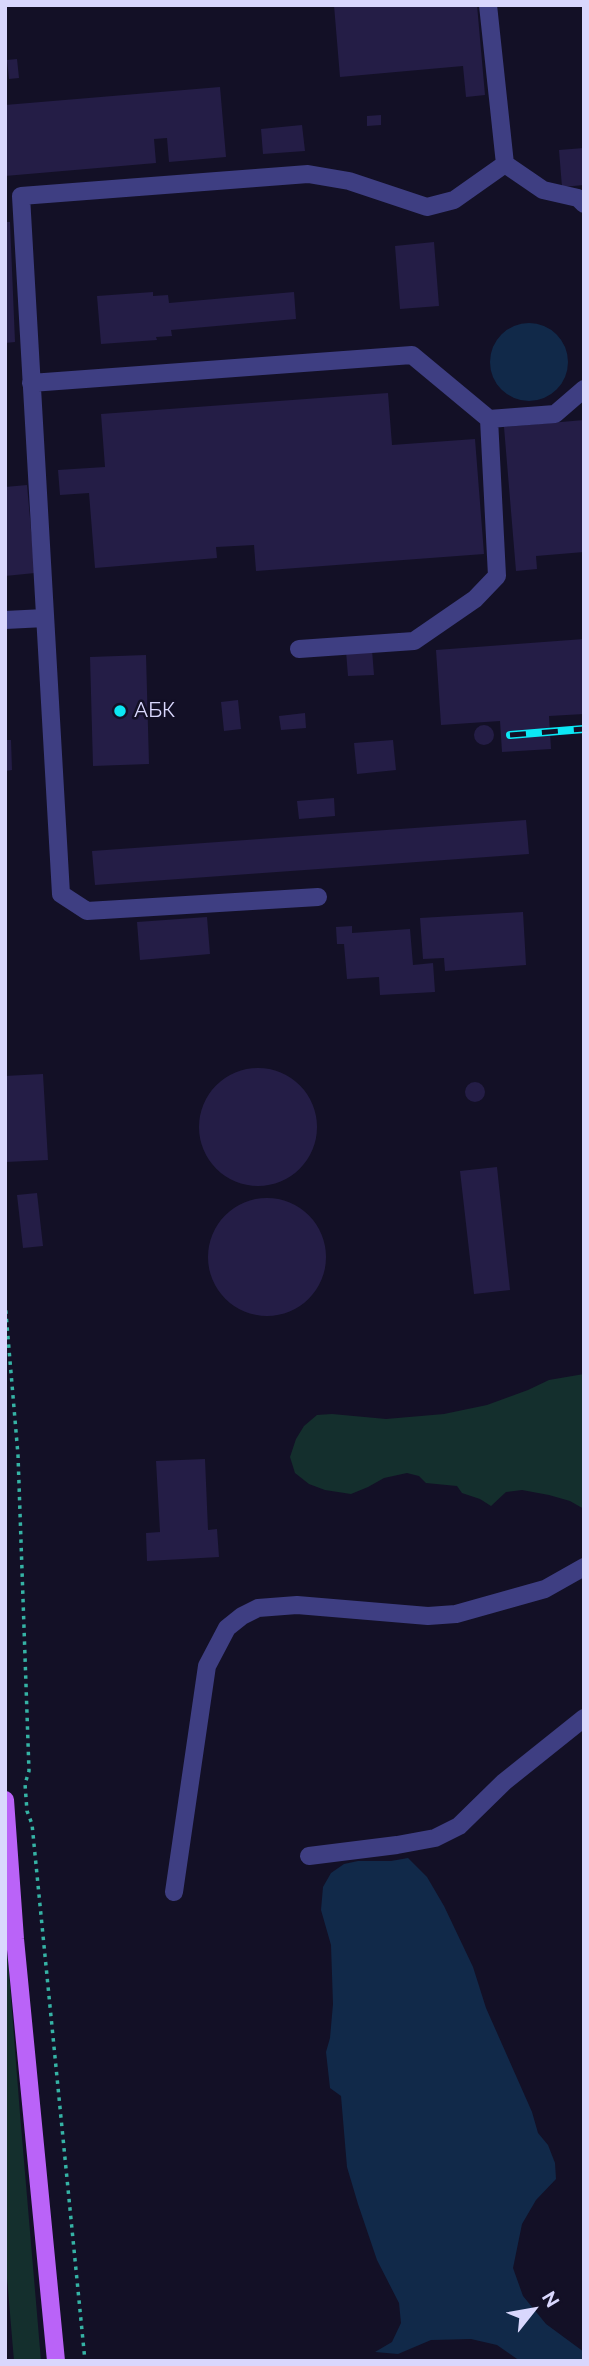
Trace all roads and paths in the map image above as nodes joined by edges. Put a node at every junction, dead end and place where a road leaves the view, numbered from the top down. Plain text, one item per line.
1 (488, 5) edge
2 (505, 164) junction
3 (584, 204) edge
4 (32, 383) junction
5 (584, 389) edge
6 (489, 419) junction
7 (45, 618) junction
8 (5, 620) edge
9 (299, 649) dead end
10 (318, 897) dead end
11 (5, 1303) edge
12 (584, 1567) edge
13 (584, 1718) edge
14 (5, 1800) edge
15 (309, 1856) dead end
16 (174, 1892) dead end
17 (56, 2361) edge
18 (85, 2361) edge

1 - 2 lane
2 - 3 lane
2 - 4 lane
4 - 6 lane
4 - 7 lane
5 - 6 lane
6 - 9 lane
7 - 8 lane
7 - 10 lane
11 - 18 path
12 - 16 lane
13 - 15 lane
14 - 17 main road

